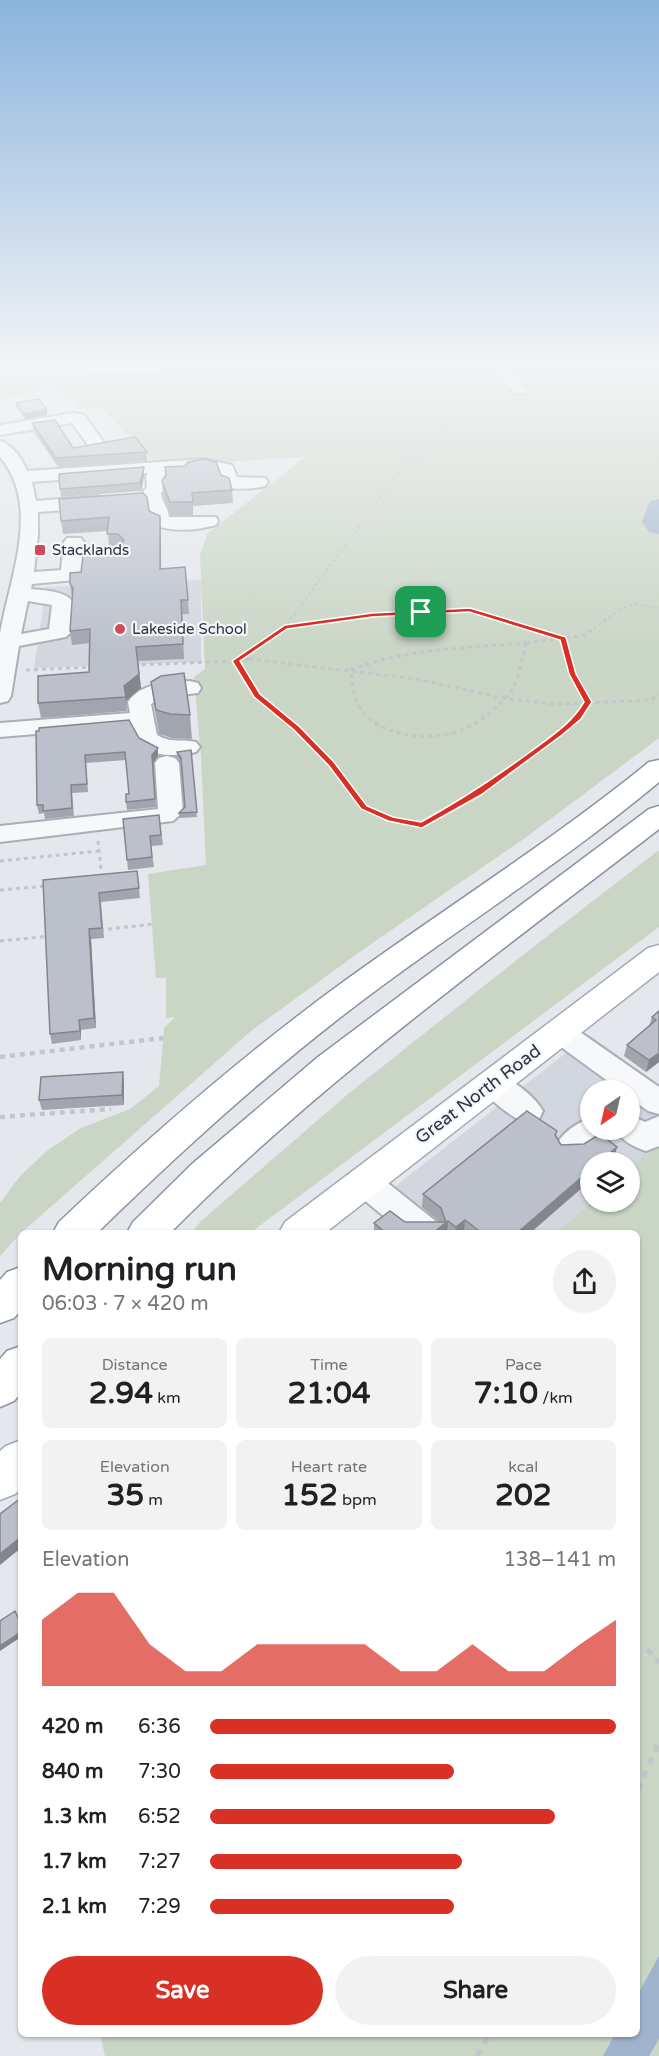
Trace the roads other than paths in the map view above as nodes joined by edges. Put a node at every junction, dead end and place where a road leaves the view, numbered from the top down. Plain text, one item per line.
1 (10, 460) edge
2 (186, 471) edge
3 (23, 477) junction
4 (259, 482) dead end
5 (153, 498) junction
6 (132, 500) edge
7 (111, 501) edge
8 (28, 507) junction
9 (209, 521) dead end
10 (93, 555) edge
11 (15, 595) edge
12 (9, 640) junction
13 (2, 671) edge
14 (190, 688) dead end
15 (0, 696) edge
16 (141, 719) junction
17 (0, 730) edge
18 (188, 747) dead end
19 (167, 763) dead end
20 (659, 768) edge
21 (659, 815) edge
22 (0, 834) edge
23 (656, 962) edge
24 (560, 1032) junction
25 (492, 1083) junction
26 (659, 1103) edge
27 (528, 1111) edge
28 (659, 1128) edge
29 (640, 1134) edge
30 (363, 1181) junction
31 (75, 1230) edge
32 (149, 1230) edge
33 (301, 1230) edge
34 (423, 1230) edge
35 (18, 1287) edge
36 (0, 1306) edge
37 (18, 1367) edge
38 (0, 1388) edge
39 (18, 1463) edge
40 (0, 1480) edge

1 - 3 street
2 - 5 street
3 - 4 street
3 - 8 street
5 - 6 street
5 - 9 street
7 - 8 street
8 - 11 street
10 - 11 street
11 - 12 street
11 - 12 street
12 - 13 street
13 - 15 street
14 - 16 street
16 - 17 street
16 - 18 street
19 - 22 street
20 - 31 main road
21 - 32 main road
23 - 24 main road, Great North Road
24 - 25 main road, Great North Road
24 - 26 street
25 - 27 street
25 - 30 main road, Great North Road
28 - 29 street
30 - 33 main road, Great North Road
30 - 34 street
35 - 36 main road
37 - 38 main road
39 - 40 main road

